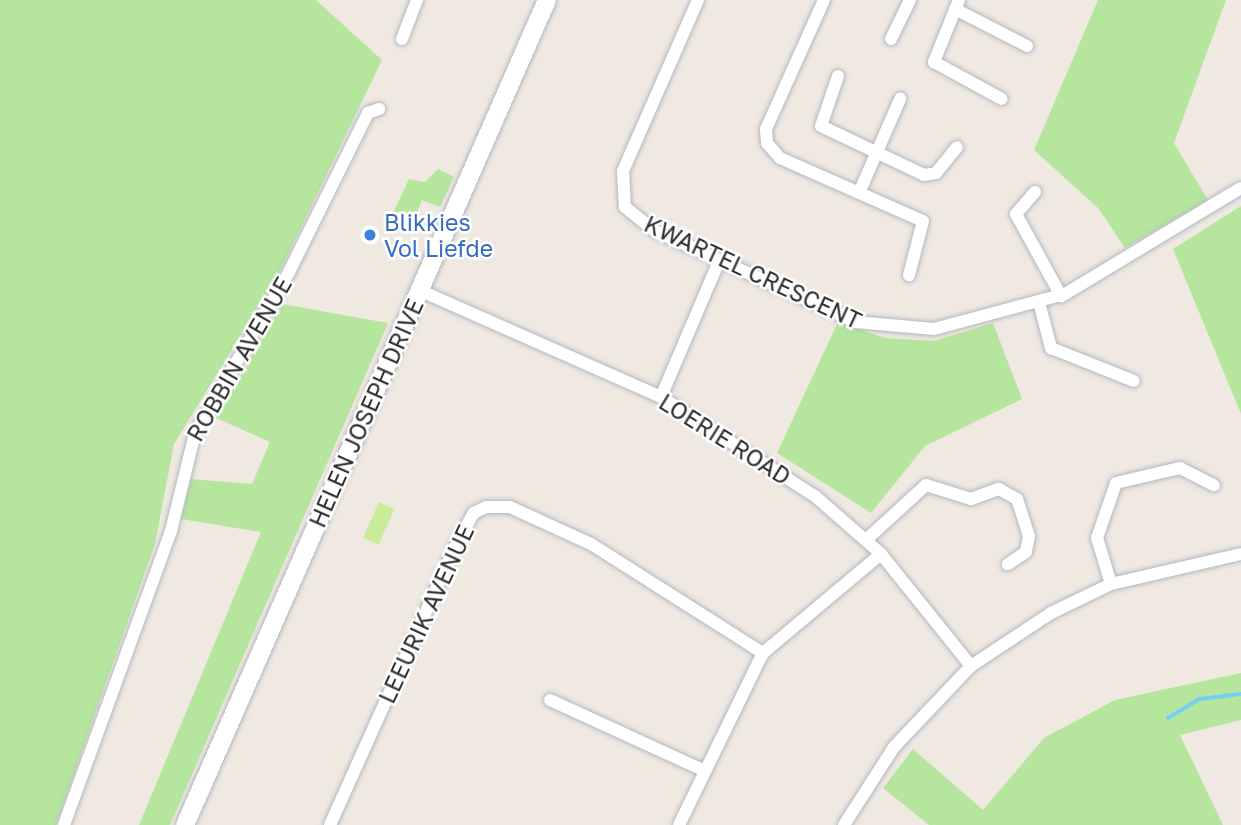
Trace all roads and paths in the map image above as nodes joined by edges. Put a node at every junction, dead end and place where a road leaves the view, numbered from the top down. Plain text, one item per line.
1 (417, 0) edge
2 (547, 0) edge
3 (698, 0) edge
4 (824, 0) edge
5 (910, 0) edge
6 (957, 5) edge
7 (402, 39) dead end
8 (891, 39) dead end
9 (1027, 46) dead end
10 (838, 76) dead end
11 (900, 99) dead end
12 (1002, 99) dead end
13 (379, 109) dead end
14 (957, 148) dead end
15 (877, 153) junction
16 (1241, 188) edge
17 (1035, 192) dead end
18 (859, 193) junction
19 (719, 261) junction
20 (909, 275) dead end
21 (421, 291) junction
22 (1061, 296) junction
23 (1039, 302) junction
24 (1133, 381) dead end
25 (661, 397) junction
26 (1214, 485) dead end
27 (866, 540) junction
28 (881, 554) junction
29 (1241, 554) edge
30 (1008, 564) dead end
31 (1111, 584) junction
32 (762, 653) junction
33 (971, 666) junction
34 (550, 700) dead end
35 (701, 769) junction
36 (64, 825) edge
37 (185, 825) edge
38 (330, 825) edge
39 (679, 825) edge
40 (844, 825) edge

1 - 7 street
2 - 21 street, HELEN JOSEPH DRIVE
3 - 19 street, KWARTEL CRESCENT
4 - 18 street
5 - 8 street
6 - 9 street
6 - 12 street
10 - 15 street
11 - 15 street
13 - 36 street, ROBBIN AVENUE
14 - 15 street
15 - 18 street
16 - 22 street, KWARTEL CRESCENT
17 - 22 street
18 - 20 street
19 - 23 street, KWARTEL CRESCENT
19 - 25 street
21 - 25 street, LOERIE ROAD
21 - 37 street, HELEN JOSEPH DRIVE
22 - 23 street, KWARTEL CRESCENT
23 - 24 street
25 - 27 street, LOERIE ROAD
26 - 31 street
27 - 28 street, LOERIE ROAD
27 - 30 street
28 - 32 street
28 - 33 street, LOERIE ROAD
29 - 31 street
31 - 33 street
32 - 35 street
32 - 38 street, LEEURIK AVENUE
33 - 40 street
34 - 35 street
35 - 39 street

